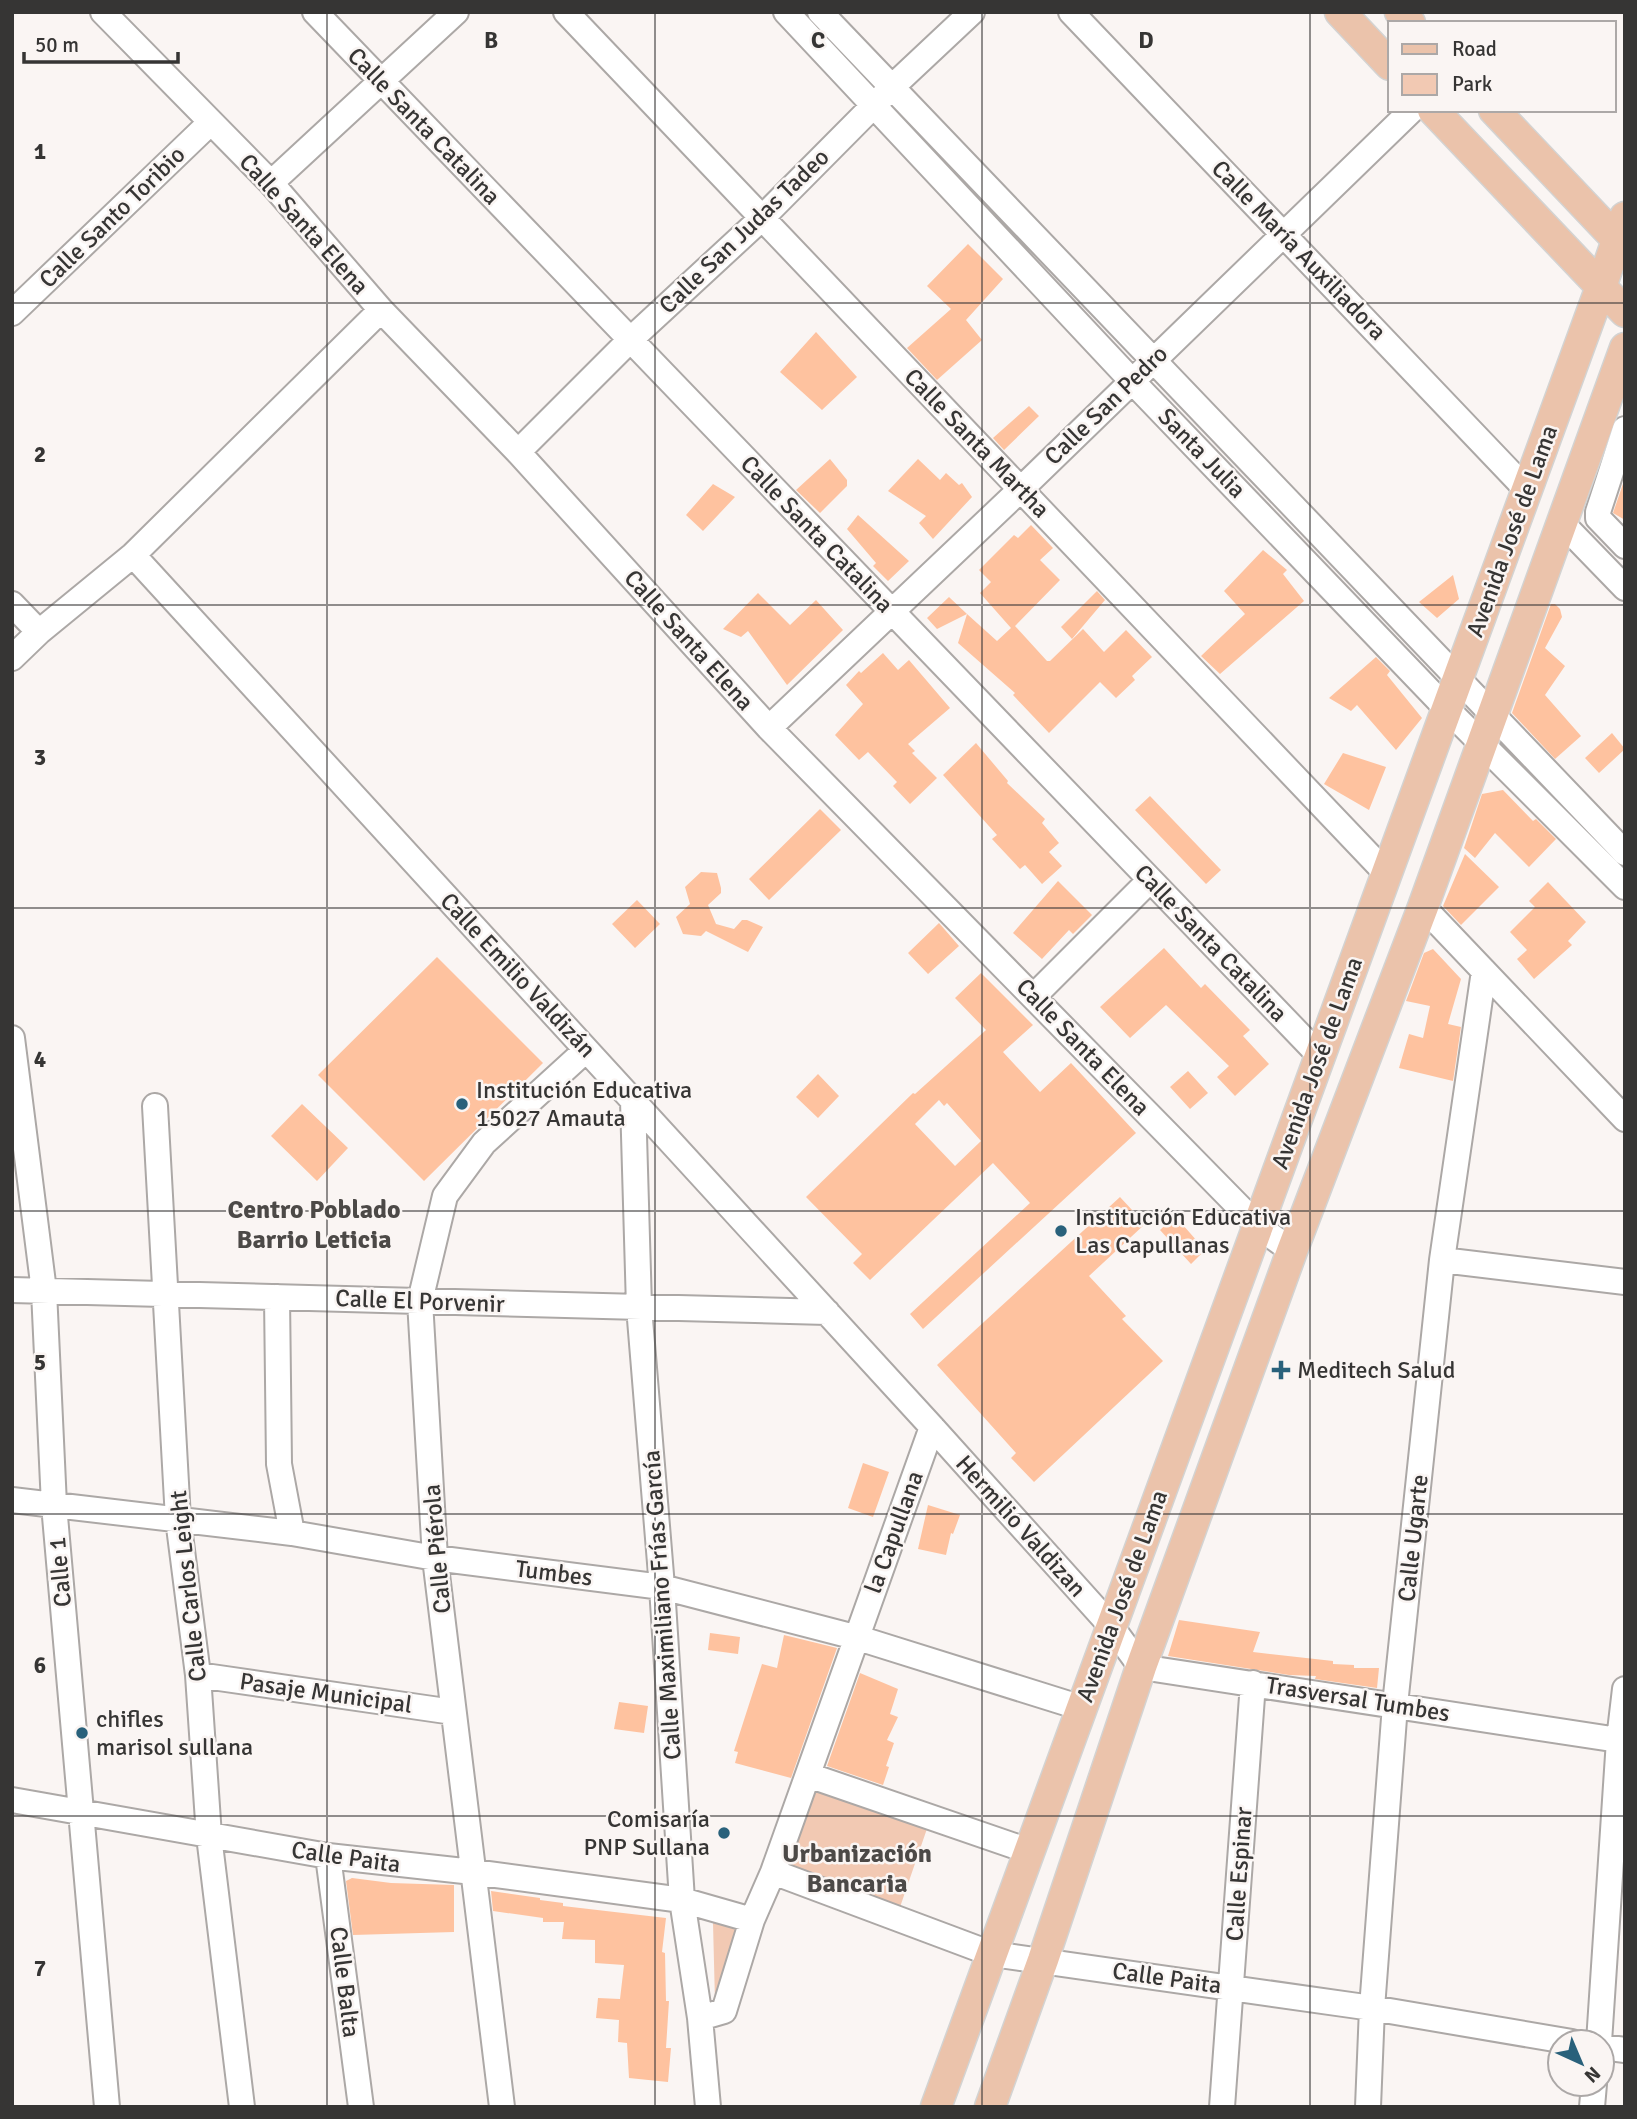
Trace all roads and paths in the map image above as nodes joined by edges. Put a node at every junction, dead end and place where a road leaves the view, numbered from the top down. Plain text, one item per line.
1 (103, 12) edge
2 (315, 12) edge
3 (456, 12) edge
4 (566, 12) edge
5 (786, 12) edge
6 (820, 12) edge
7 (972, 12) edge
8 (1070, 12) edge
9 (1340, 12) edge
10 (1388, 63) edge
11 (381, 80) junction
12 (883, 97) junction
13 (1410, 112) edge
14 (1435, 112) edge
15 (1496, 112) edge
16 (211, 122) junction
17 (271, 183) junction
18 (762, 218) junction
19 (1283, 233) junction
20 (1622, 235) edge
21 (1601, 287) junction
22 (381, 310) junction
23 (1625, 312) edge
24 (12, 313) edge
25 (630, 340) junction
26 (1153, 360) junction
27 (1623, 364) edge
28 (1131, 380) junction
29 (1625, 429) edge
30 (518, 452) junction
31 (1021, 489) junction
32 (1527, 490) junction
33 (1562, 522) junction
34 (1625, 546) edge
35 (132, 555) junction
36 (1625, 587) edge
37 (12, 604) edge
38 (891, 611) junction
39 (39, 632) junction
40 (12, 658) edge
41 (1458, 678) junction
42 (1446, 708) junction
43 (1492, 713) junction
44 (769, 728) junction
45 (1481, 742) junction
46 (1625, 853) edge
47 (1387, 874) junction
48 (1150, 880) junction
49 (1625, 887) edge
50 (1423, 907) junction
51 (1483, 971) junction
52 (1034, 996) junction
53 (12, 1038) edge
54 (586, 1050) junction
55 (1320, 1056) junction
56 (633, 1101) junction
57 (155, 1106) dead end
58 (1625, 1119) edge
59 (1258, 1226) junction
60 (1292, 1251) junction
61 (1442, 1260) junction
62 (1625, 1282) edge
63 (12, 1290) edge
64 (44, 1291) junction
65 (167, 1294) junction
66 (277, 1297) junction
67 (420, 1301) junction
68 (639, 1307) junction
69 (827, 1312) junction
70 (932, 1427) junction
71 (12, 1500) edge
72 (54, 1505) junction
73 (178, 1519) junction
74 (292, 1533) junction
75 (435, 1558) junction
76 (662, 1587) junction
77 (1111, 1626) junction
78 (855, 1637) junction
79 (1141, 1667) junction
80 (198, 1675) junction
81 (1253, 1683) junction
82 (1625, 1689) edge
83 (1395, 1705) junction
84 (1082, 1708) junction
85 (453, 1712) junction
86 (1622, 1741) edge
87 (808, 1775) junction
88 (12, 1800) edge
89 (81, 1813) junction
90 (209, 1836) junction
91 (1029, 1852) junction
92 (328, 1856) junction
93 (473, 1872) junction
94 (773, 1872) junction
95 (682, 1900) junction
96 (752, 1920) junction
97 (992, 1954) junction
98 (1043, 1959) junction
99 (1231, 1987) junction
100 (1372, 2008) junction
101 (700, 2018) junction
102 (1600, 2028) edge
103 (1546, 2038) edge
104 (107, 2107) edge
105 (242, 2107) edge
106 (361, 2107) edge
107 (502, 2107) edge
108 (708, 2107) edge
109 (936, 2107) edge
110 (990, 2107) edge
111 (1222, 2107) edge
112 (1368, 2107) edge

1 - 16 street, Calle Santa Elena
2 - 11 street, Calle Santa Catalina
3 - 11 street
4 - 18 street, Calle Santa Martha
5 - 12 street, Santa Julia
6 - 12 street, Santa Julia
7 - 12 street, Calle San Judas Tadeo
8 - 19 street, Calle María Auxiliadora
9 - 10 main road
11 - 17 street
11 - 25 street, Calle Santa Catalina
12 - 18 street, Calle San Judas Tadeo
12 - 26 street, Santa Julia
12 - 28 street, Santa Julia
13 - 19 street, Calle San Pedro
14 - 21 main road
15 - 20 main road
16 - 17 street, Calle Santa Elena
16 - 24 street, Calle Santo Toribio
17 - 22 street, Calle Santa Elena
18 - 25 street, Calle San Judas Tadeo
18 - 31 street, Calle Santa Martha
19 - 26 street, Calle San Pedro
19 - 32 street, Calle María Auxiliadora
20 - 21 main road, Avenida José de Lama
21 - 23 main road
21 - 32 main road, Avenida José de Lama
22 - 30 street, Calle Santa Elena
22 - 35 street
25 - 30 street, Calle San Judas Tadeo
25 - 38 street, Calle Santa Catalina
26 - 28 street, Calle San Pedro
26 - 41 street, Santa Julia
27 - 33 main road, Avenida José de Lama
28 - 31 street, Calle San Pedro
28 - 42 street, Santa Julia
29 - 34 street
30 - 44 street, Calle Santa Elena
31 - 38 street, Calle San Pedro
31 - 47 street, Calle Santa Martha
32 - 41 main road, Avenida José de Lama
33 - 36 street
33 - 43 main road, Avenida José de Lama
35 - 39 street
35 - 54 street, Calle Emilio Valdizán
37 - 39 street
38 - 44 street, Calle San Pedro
38 - 48 street, Calle Santa Catalina
39 - 40 street
41 - 42 main road, Avenida José de Lama
41 - 43 street, Santa Julia
42 - 45 street, Santa Julia
42 - 47 main road, Avenida José de Lama
43 - 45 main road, Avenida José de Lama
43 - 46 street, Santa Julia
44 - 52 street, Calle Santa Elena
45 - 49 street, Santa Julia
45 - 50 main road, Avenida José de Lama
47 - 55 main road, Avenida José de Lama
48 - 52 street
48 - 55 street, Calle Santa Catalina
50 - 51 street
50 - 60 main road, Avenida José de Lama
51 - 58 street
51 - 61 street, Calle Ugarte
52 - 59 street, Calle Santa Elena
53 - 64 street, Calle 1
54 - 56 street, Calle Emilio Valdizán
54 - 67 street, Calle Piérola
55 - 59 main road, Avenida José de Lama
56 - 68 street, Calle Maximiliano Frías García
56 - 69 street, Calle Emilio Valdizán
57 - 65 street, Calle Carlos Leight
59 - 60 street, Calle Santa Elena
59 - 77 main road, Avenida José de Lama
60 - 79 main road, Avenida José de Lama
61 - 62 street
61 - 83 street, Calle Ugarte
63 - 64 street, Calle El Porvenir
64 - 65 street, Calle El Porvenir
64 - 72 street, Calle 1
65 - 66 street, Calle El Porvenir
65 - 73 street, Calle Carlos Leight
66 - 67 street, Calle El Porvenir
66 - 74 street
67 - 68 street, Calle El Porvenir
67 - 75 street, Calle Piérola
68 - 69 street, Calle El Porvenir
68 - 76 street, Calle Maximiliano Frías García
69 - 70 street, Calle Emilio Valdizán
70 - 77 street, Hermilio Valdizan
70 - 78 street, la Capullana
71 - 72 street, Tumbes
72 - 73 street, Tumbes
72 - 89 street, Calle 1
73 - 74 street, Tumbes
73 - 80 street, Calle Carlos Leight
74 - 75 street, Tumbes
75 - 76 street, Tumbes
75 - 85 street, Calle Piérola
76 - 78 street, Tumbes
76 - 95 street, Calle Maximiliano Frías García
77 - 79 street
77 - 84 main road, Avenida José de Lama
78 - 84 street, Tumbes
78 - 87 street, la Capullana
79 - 81 street, Trasversal Tumbes
79 - 98 main road, Avenida José de Lama
80 - 85 street, Pasaje Municipal
80 - 90 street, Calle Carlos Leight
81 - 83 street, Trasversal Tumbes
81 - 99 street, Calle Espinar
82 - 86 street
83 - 86 street, Trasversal Tumbes
83 - 100 street, Calle Ugarte
84 - 91 main road, Avenida José de Lama
85 - 93 street, Calle Piérola
86 - 102 street
87 - 91 street
87 - 94 street, la Capullana
88 - 89 street, Calle Paita
89 - 90 street, Calle Paita
89 - 104 street, Calle 1
90 - 92 street, Calle Paita
90 - 105 street, Calle Carlos Leight
91 - 97 main road, Avenida José de Lama
92 - 93 street, Calle Paita
92 - 106 street, Calle Balta
93 - 95 street, Calle Paita
93 - 107 street, Calle Piérola
94 - 96 street, la Capullana
94 - 97 street, Calle Paita
95 - 96 street, Calle Paita
95 - 101 street, Calle Maximiliano Frías García
96 - 101 street, la Capullana
97 - 98 street, Calle Paita
97 - 109 main road, Avenida José de Lama
98 - 99 street, Calle Paita
98 - 110 main road, Avenida José de Lama
99 - 100 street, Calle Paita
99 - 111 street, Calle Espinar
100 - 103 street, Calle Paita
100 - 112 street, Calle Ugarte
101 - 108 street, Calle Maximiliano Frías García

